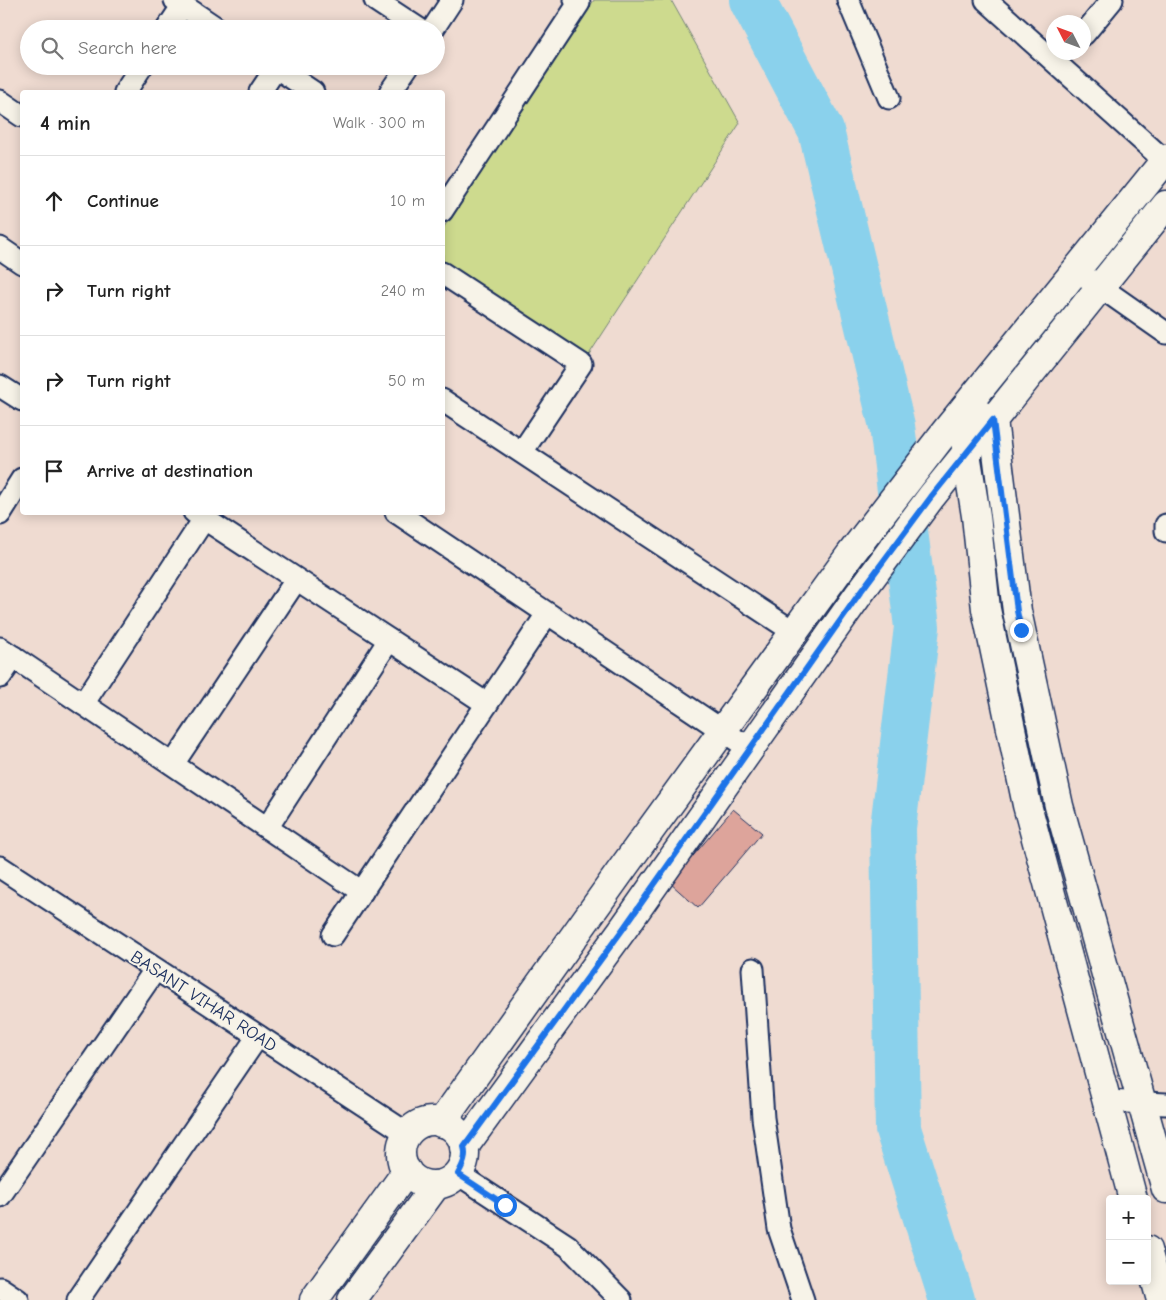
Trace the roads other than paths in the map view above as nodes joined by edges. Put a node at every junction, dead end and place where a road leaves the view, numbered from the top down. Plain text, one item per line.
1 (375, 0) edge
2 (452, 0) edge
3 (575, 0) edge
4 (848, 0) edge
5 (986, 0) edge
6 (1112, 0) edge
7 (179, 3) edge
8 (171, 20) edge
9 (204, 20) edge
10 (405, 20) edge
11 (439, 20) edge
12 (1091, 26) edge
13 (1046, 46) edge
14 (1064, 60) edge
15 (136, 75) edge
16 (270, 75) edge
17 (287, 75) edge
18 (402, 75) edge
19 (126, 90) edge
20 (261, 90) edge
21 (310, 90) edge
22 (391, 90) edge
23 (889, 98) dead end
24 (0, 100) edge
25 (20, 115) edge
26 (1165, 160) edge
27 (1166, 205) edge
28 (445, 206) edge
29 (1076, 270) junction
30 (445, 275) edge
31 (1101, 288) junction
32 (1166, 333) edge
33 (0, 386) edge
34 (20, 399) edge
35 (445, 402) edge
36 (965, 408) junction
37 (993, 420) junction
38 (522, 452) junction
39 (966, 453) junction
40 (20, 482) edge
41 (0, 514) edge
42 (400, 515) edge
43 (199, 516) edge
44 (1166, 525) edge
45 (1166, 531) edge
46 (296, 580) junction
47 (547, 614) junction
48 (794, 632) junction
49 (389, 640) junction
50 (7, 652) edge
51 (0, 677) edge
52 (83, 704) junction
53 (487, 704) junction
54 (722, 731) junction
55 (750, 749) junction
56 (173, 764) junction
57 (267, 828) junction
58 (0, 867) edge
59 (362, 892) junction
60 (333, 936) dead end
61 (753, 969) dead end
62 (155, 970) junction
63 (258, 1036) junction
64 (1107, 1101) junction
65 (1154, 1104) edge
66 (441, 1123) junction
67 (408, 1134) junction
68 (464, 1147) junction
69 (407, 1171) junction
70 (447, 1180) junction
71 (1166, 1189) edge
72 (1132, 1195) edge
73 (0, 1196) edge
74 (1151, 1264) edge
75 (0, 1288) edge
76 (614, 1298) edge
77 (18, 1300) edge
78 (78, 1300) edge
79 (314, 1300) edge
80 (352, 1300) edge
81 (803, 1300) edge
82 (1161, 1300) edge

1 - 10 street
2 - 11 street
3 - 28 street
4 - 23 street
5 - 13 street
6 - 12 street
7 - 8 street
7 - 9 street
14 - 26 street
15 - 19 street
16 - 20 street
17 - 21 street
18 - 22 street
24 - 25 street
26 - 29 street
27 - 31 street
29 - 31 street
29 - 36 street
30 - 38 street
31 - 32 street
31 - 37 street
33 - 34 street
35 - 38 street
36 - 37 street
36 - 39 street
36 - 48 street
37 - 39 street
37 - 65 street
38 - 48 street
39 - 55 street
39 - 64 street
40 - 41 street
42 - 47 street
43 - 46 street
43 - 52 street
44 - 45 street
46 - 49 street
46 - 56 street
47 - 53 street
47 - 54 street
48 - 54 street
49 - 53 street
49 - 57 street
50 - 51 street
50 - 52 street
52 - 56 street
53 - 59 street
54 - 55 street
54 - 66 street
55 - 68 street
56 - 57 street
57 - 59 street
58 - 62 street, BASANT VIHAR ROAD
59 - 60 street
61 - 81 street
62 - 63 street, BASANT VIHAR ROAD
62 - 73 street
63 - 67 street, BASANT VIHAR ROAD
63 - 78 street
64 - 65 street
64 - 72 street
65 - 71 street
66 - 67 street
66 - 68 street
67 - 69 street
68 - 70 street
69 - 70 street
69 - 79 street
70 - 76 street
70 - 80 street
74 - 82 street
75 - 77 street

